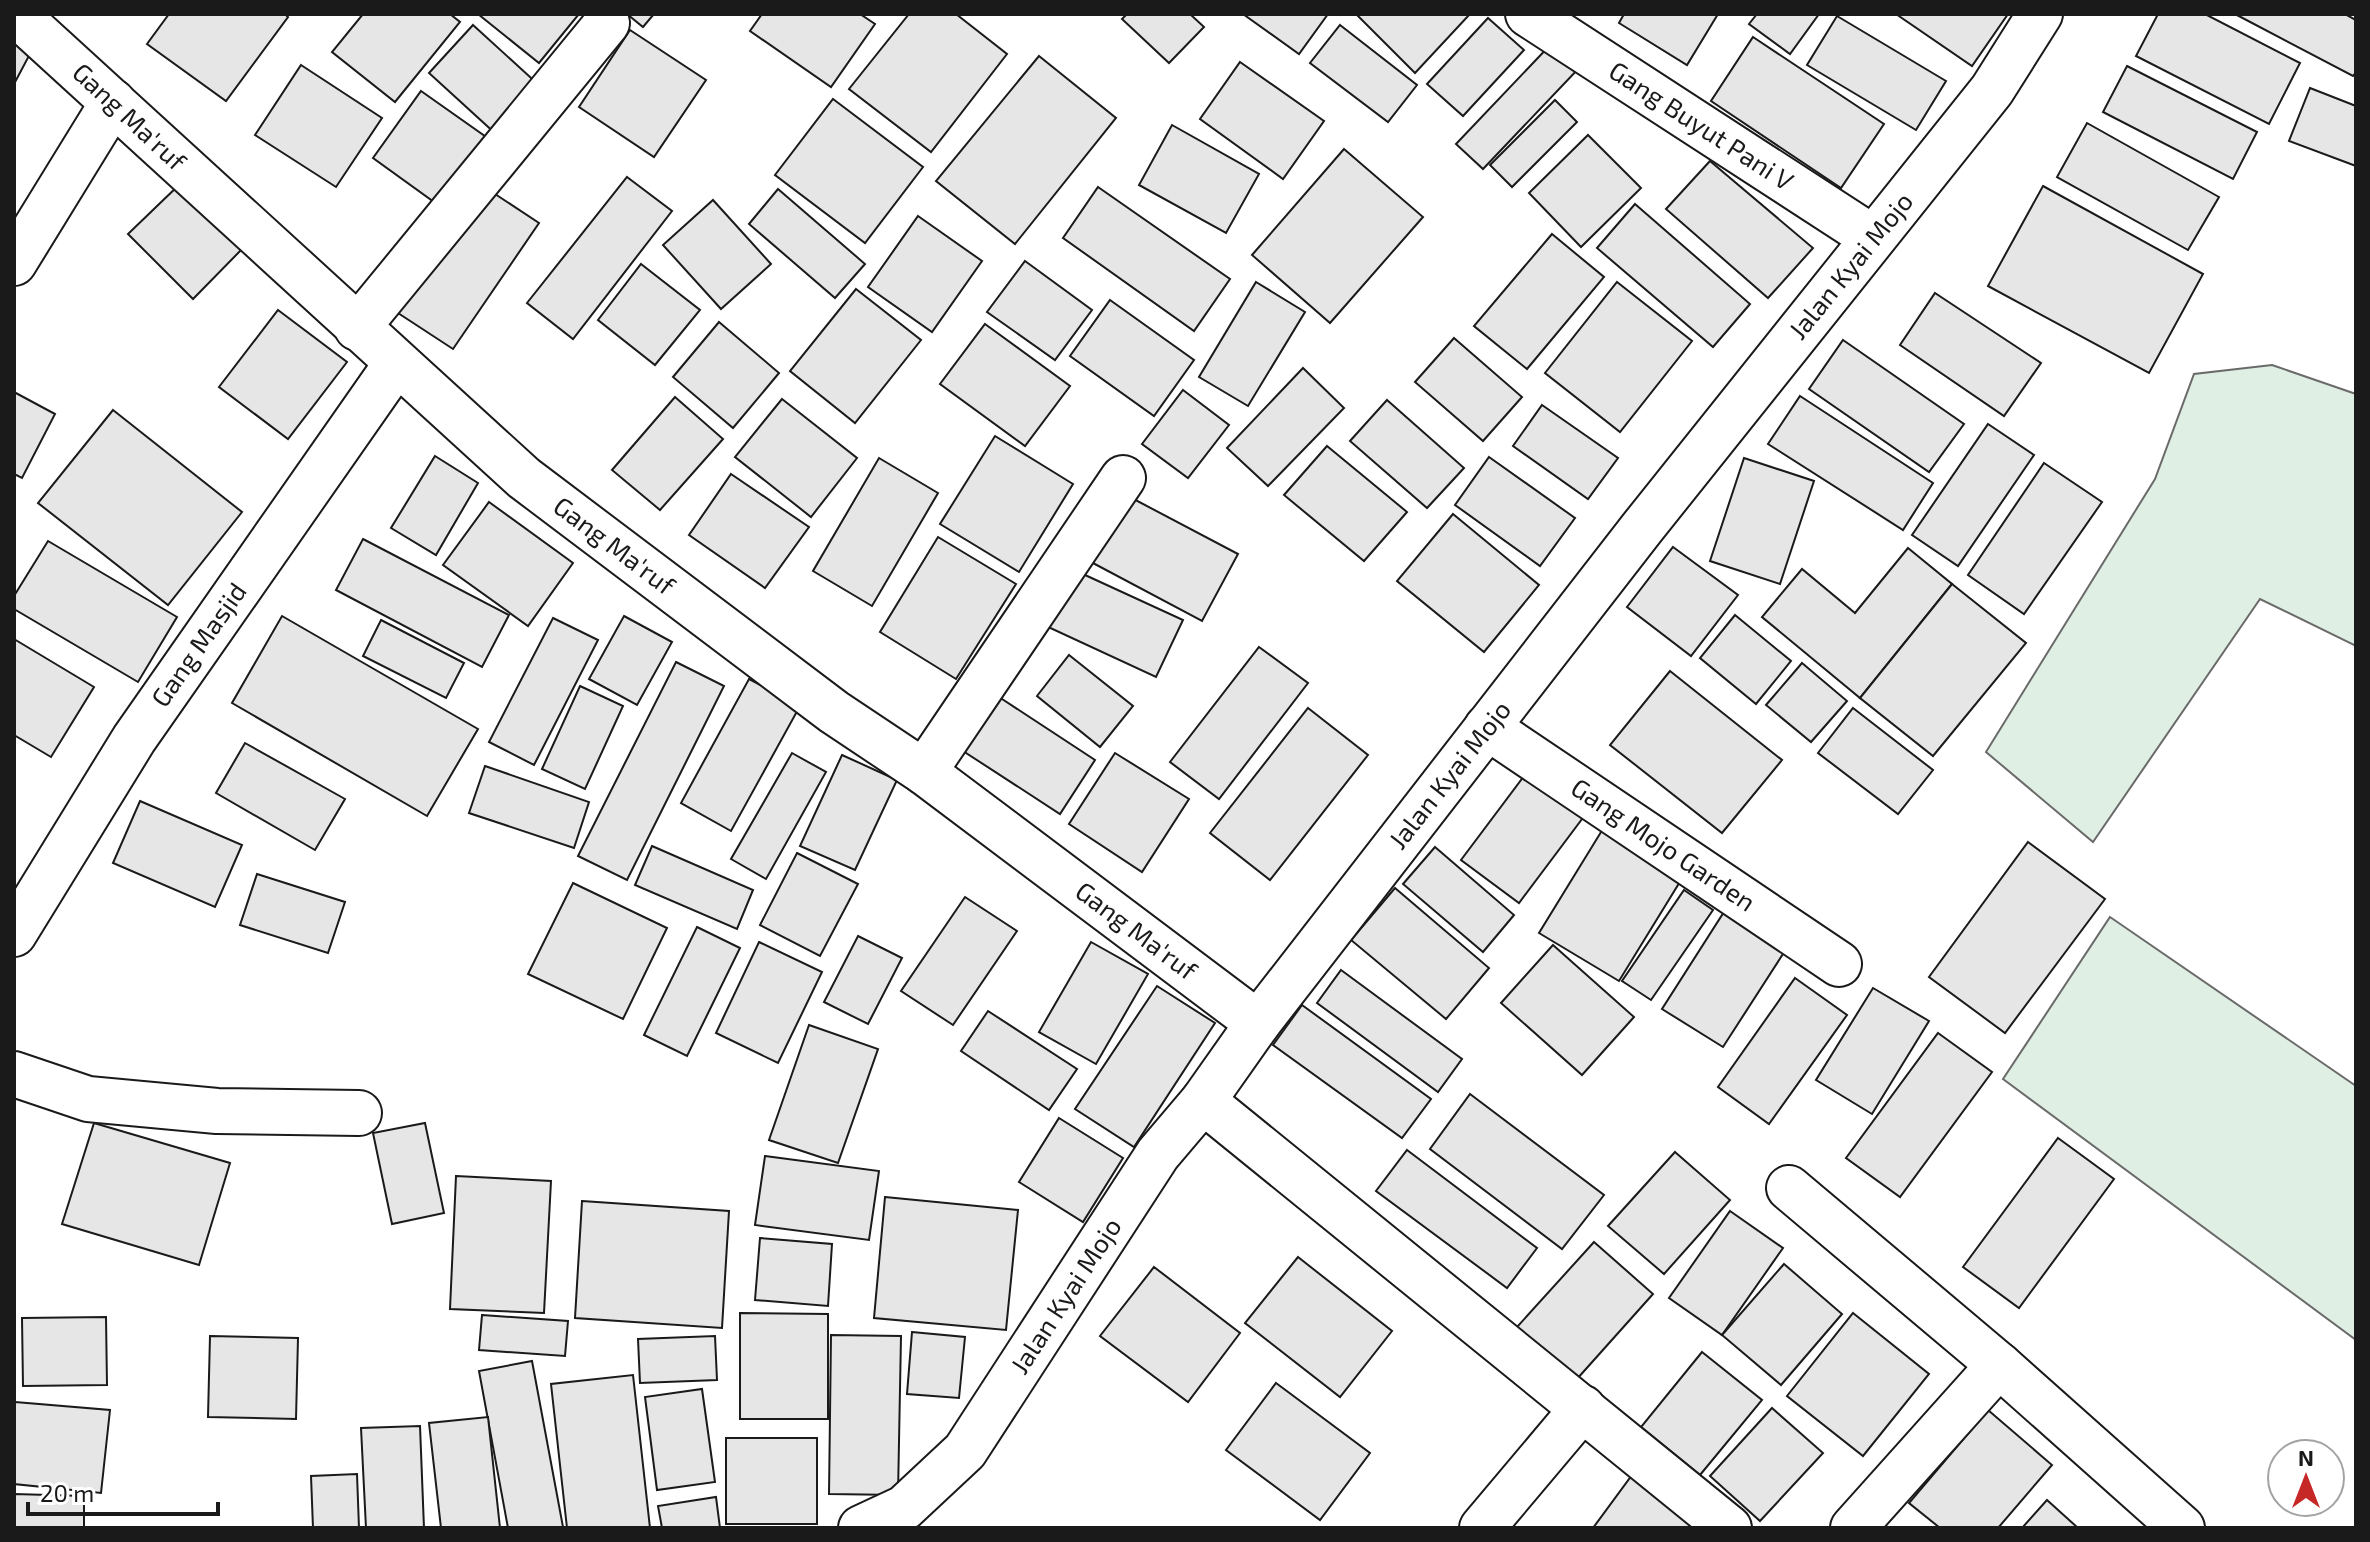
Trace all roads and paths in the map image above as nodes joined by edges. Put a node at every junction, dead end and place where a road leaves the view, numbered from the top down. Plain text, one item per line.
1 (16, 14) edge
2 (1528, 14) edge
3 (2040, 14) edge
4 (607, 23) dead end
5 (113, 102) junction
6 (1873, 238) junction
7 (14, 263) edge
8 (357, 328) junction
9 (396, 364) junction
10 (1123, 478) dead end
11 (1487, 727) junction
12 (924, 772) junction
13 (14, 934) edge
14 (1839, 964) dead end
15 (1258, 1023) junction
16 (14, 1074) edge
17 (1203, 1101) junction
18 (359, 1113) dead end
19 (1789, 1188) dead end
20 (1999, 1365) junction
21 (1583, 1408) junction
22 (861, 1528) edge
23 (1482, 1528) edge
24 (1729, 1528) edge
25 (1853, 1528) edge
26 (2182, 1528) edge

1 - 5 street, Gang Ma'ruf
2 - 6 street, Gang Buyut Pani V
3 - 6 street, Jalan Kyai Mojo
4 - 8 street
5 - 7 street
5 - 8 street, Gang Ma'ruf
6 - 11 street, Jalan Kyai Mojo
8 - 9 street, Gang Ma'ruf
9 - 12 street, Gang Ma'ruf
9 - 13 street, Gang Masjid
10 - 12 street
11 - 14 street, Gang Mojo Garden
11 - 15 street, Jalan Kyai Mojo
12 - 15 street, Gang Ma'ruf
15 - 17 street, Jalan Kyai Mojo
16 - 18 street
17 - 21 street
17 - 22 street, Jalan Kyai Mojo
19 - 20 street
20 - 25 street
20 - 26 street
21 - 23 street
21 - 24 street

